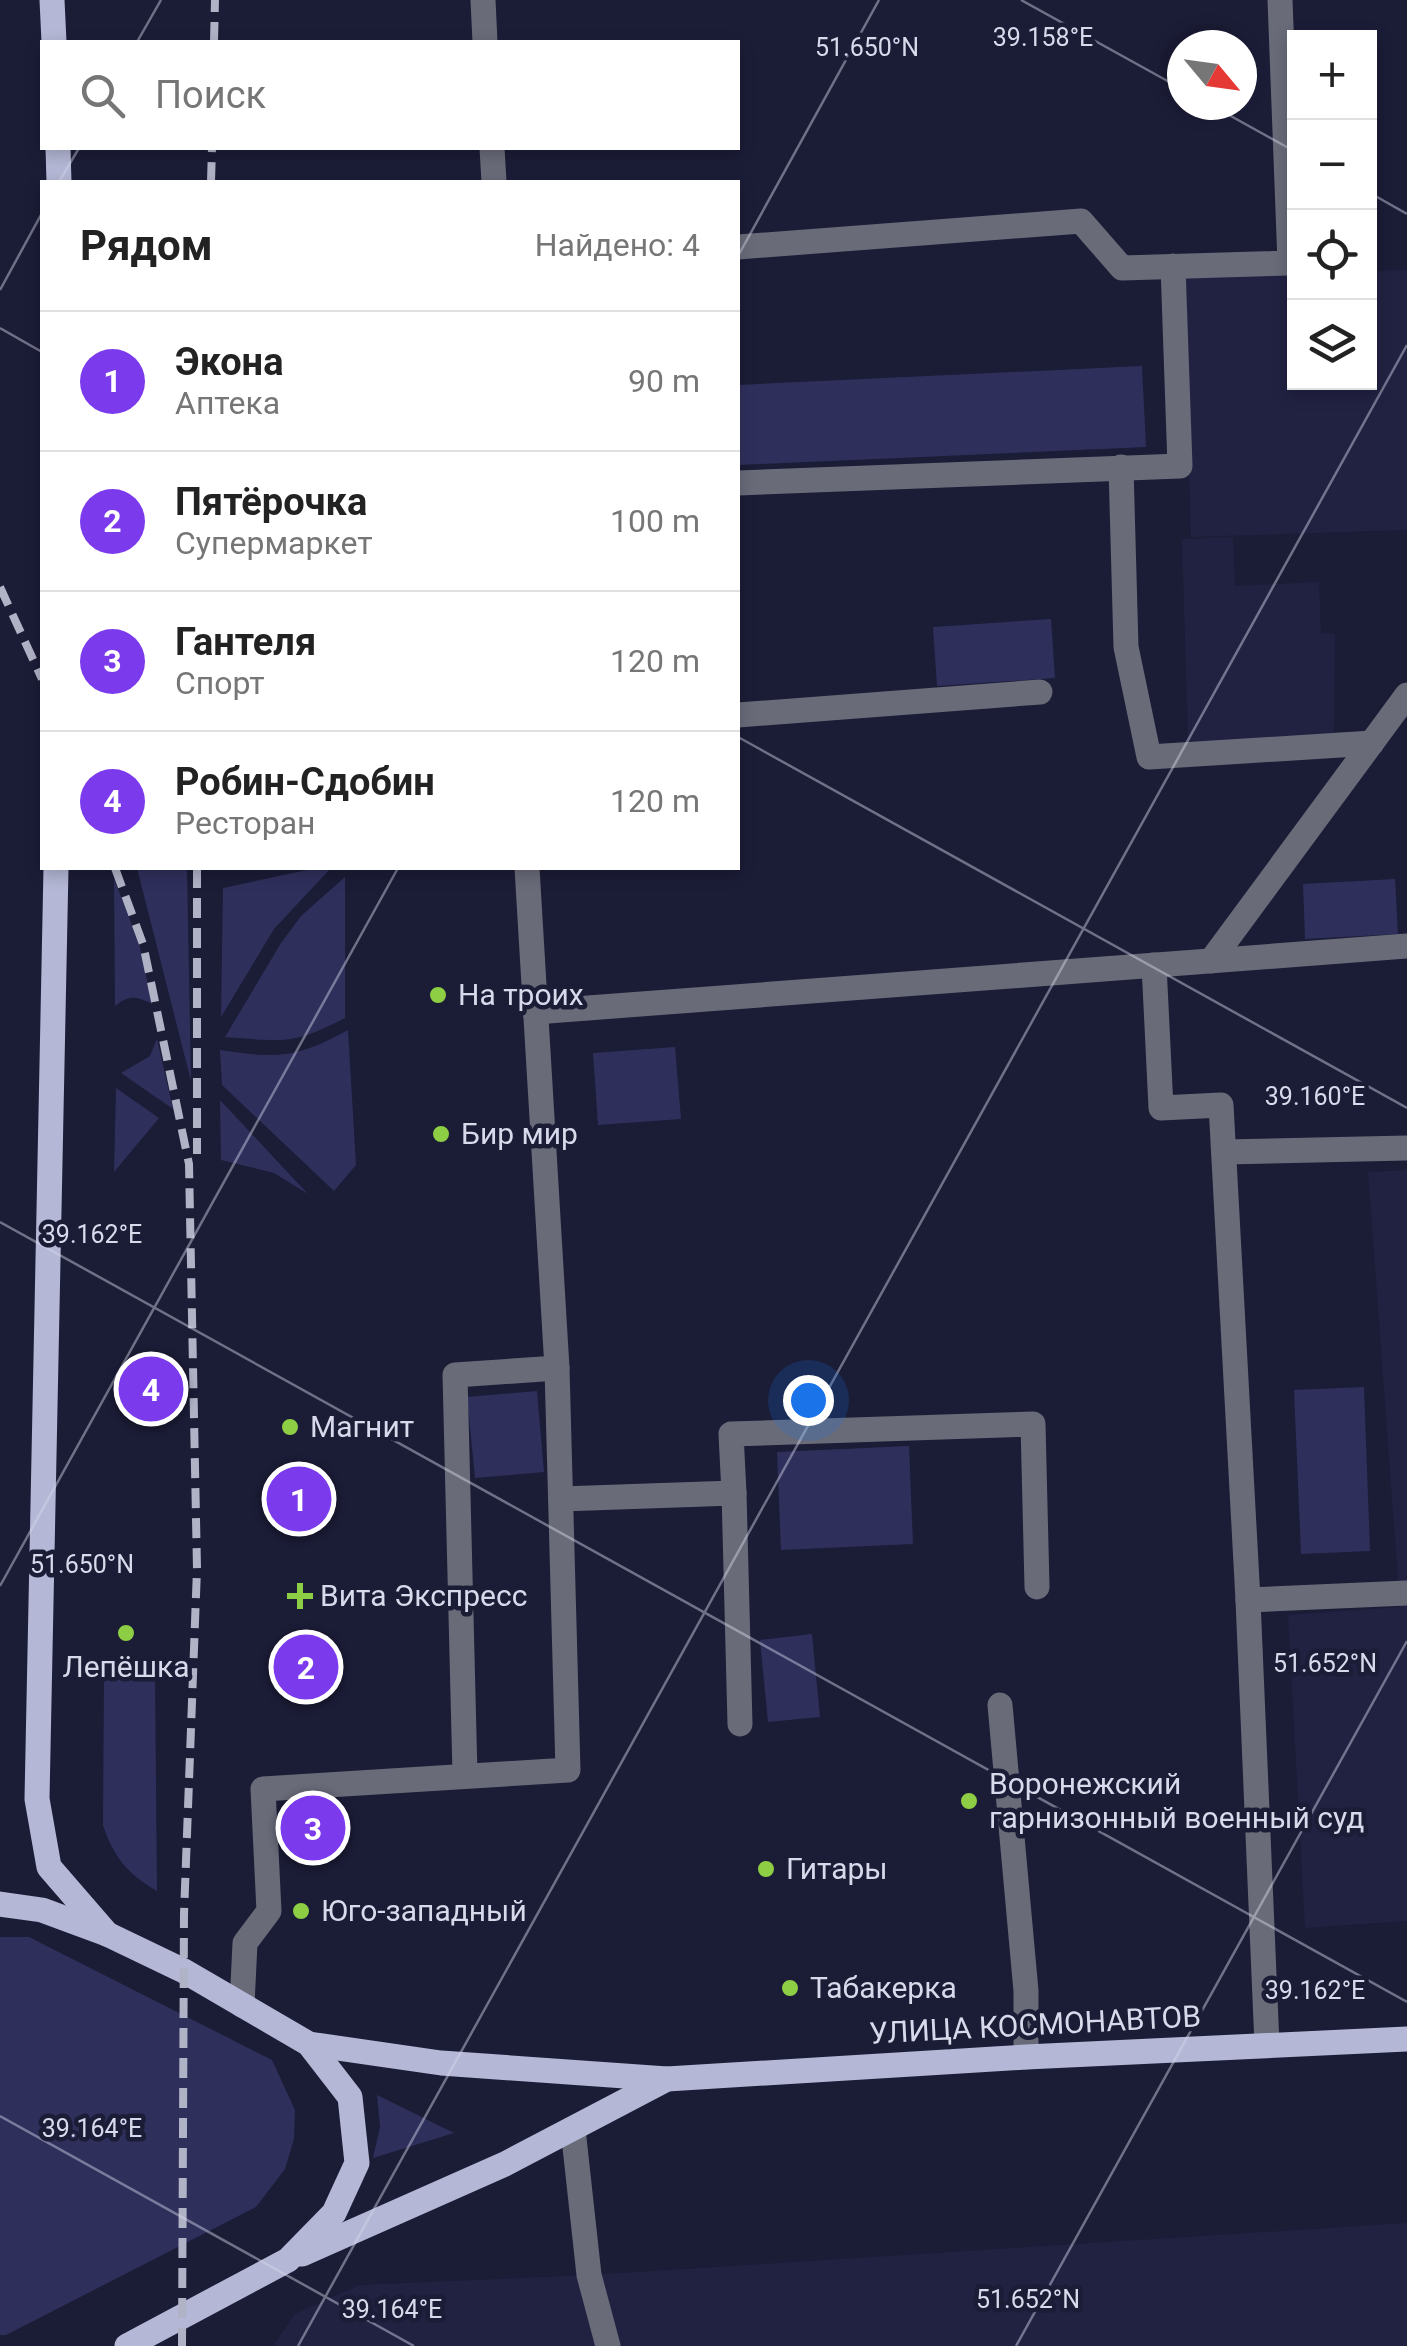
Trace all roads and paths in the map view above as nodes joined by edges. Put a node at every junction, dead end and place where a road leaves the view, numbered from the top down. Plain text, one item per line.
1 (52, 0) edge
2 (483, 0) edge
3 (1280, 0) edge
4 (54, 40) edge
5 (485, 40) edge
6 (58, 150) edge
7 (492, 150) edge
8 (59, 180) edge
9 (494, 180) edge
10 (740, 247) edge
11 (1173, 266) junction
12 (1120, 467) junction
13 (740, 483) edge
14 (1040, 692) dead end
15 (1407, 695) edge
16 (740, 715) edge
17 (1372, 743) junction
18 (56, 870) edge
19 (527, 870) edge
20 (1407, 946) edge
21 (1211, 961) junction
22 (1154, 965) junction
23 (535, 1012) junction
24 (1407, 1148) edge
25 (1224, 1152) junction
26 (557, 1368) junction
27 (734, 1493) junction
28 (561, 1499) junction
29 (1037, 1588) dead end
30 (1407, 1593) edge
31 (1248, 1600) junction
32 (1000, 1705) dead end
33 (740, 1724) dead end
34 (464, 1775) junction
35 (0, 1904) edge
36 (107, 1934) junction
37 (242, 2005) junction
38 (1407, 2039) edge
39 (309, 2044) junction
40 (1266, 2045) junction
41 (1026, 2057) junction
42 (667, 2079) junction
43 (573, 2130) junction
44 (288, 2260) junction
45 (127, 2346) edge
46 (608, 2346) edge

1 - 4 main road
2 - 5 lane
3 - 11 lane
6 - 8 main road
7 - 9 lane
10 - 11 lane
11 - 12 lane
12 - 13 lane
12 - 17 lane
14 - 16 lane
15 - 17 lane
17 - 21 lane
18 - 36 main road
19 - 23 lane
20 - 21 lane
21 - 22 lane
22 - 23 lane
22 - 25 lane
23 - 26 lane
24 - 25 lane
25 - 31 lane
26 - 28 lane
26 - 34 lane
27 - 28 lane
27 - 29 lane
27 - 33 lane
28 - 34 lane
30 - 31 lane
31 - 40 lane
32 - 41 lane
34 - 37 lane
35 - 36 main road
36 - 37 main road
37 - 39 main road
38 - 40 main road, УЛИЦА КОСМОНАВТОВ
39 - 42 main road, УЛИЦА КОСМОНАВТОВ
39 - 44 main road
40 - 41 main road, УЛИЦА КОСМОНАВТОВ
41 - 42 main road, УЛИЦА КОСМОНАВТОВ
42 - 43 main road, УЛИЦА КОСМОНАВТОВ
43 - 44 main road, УЛИЦА КОСМОНАВТОВ
43 - 46 lane
44 - 45 main road

